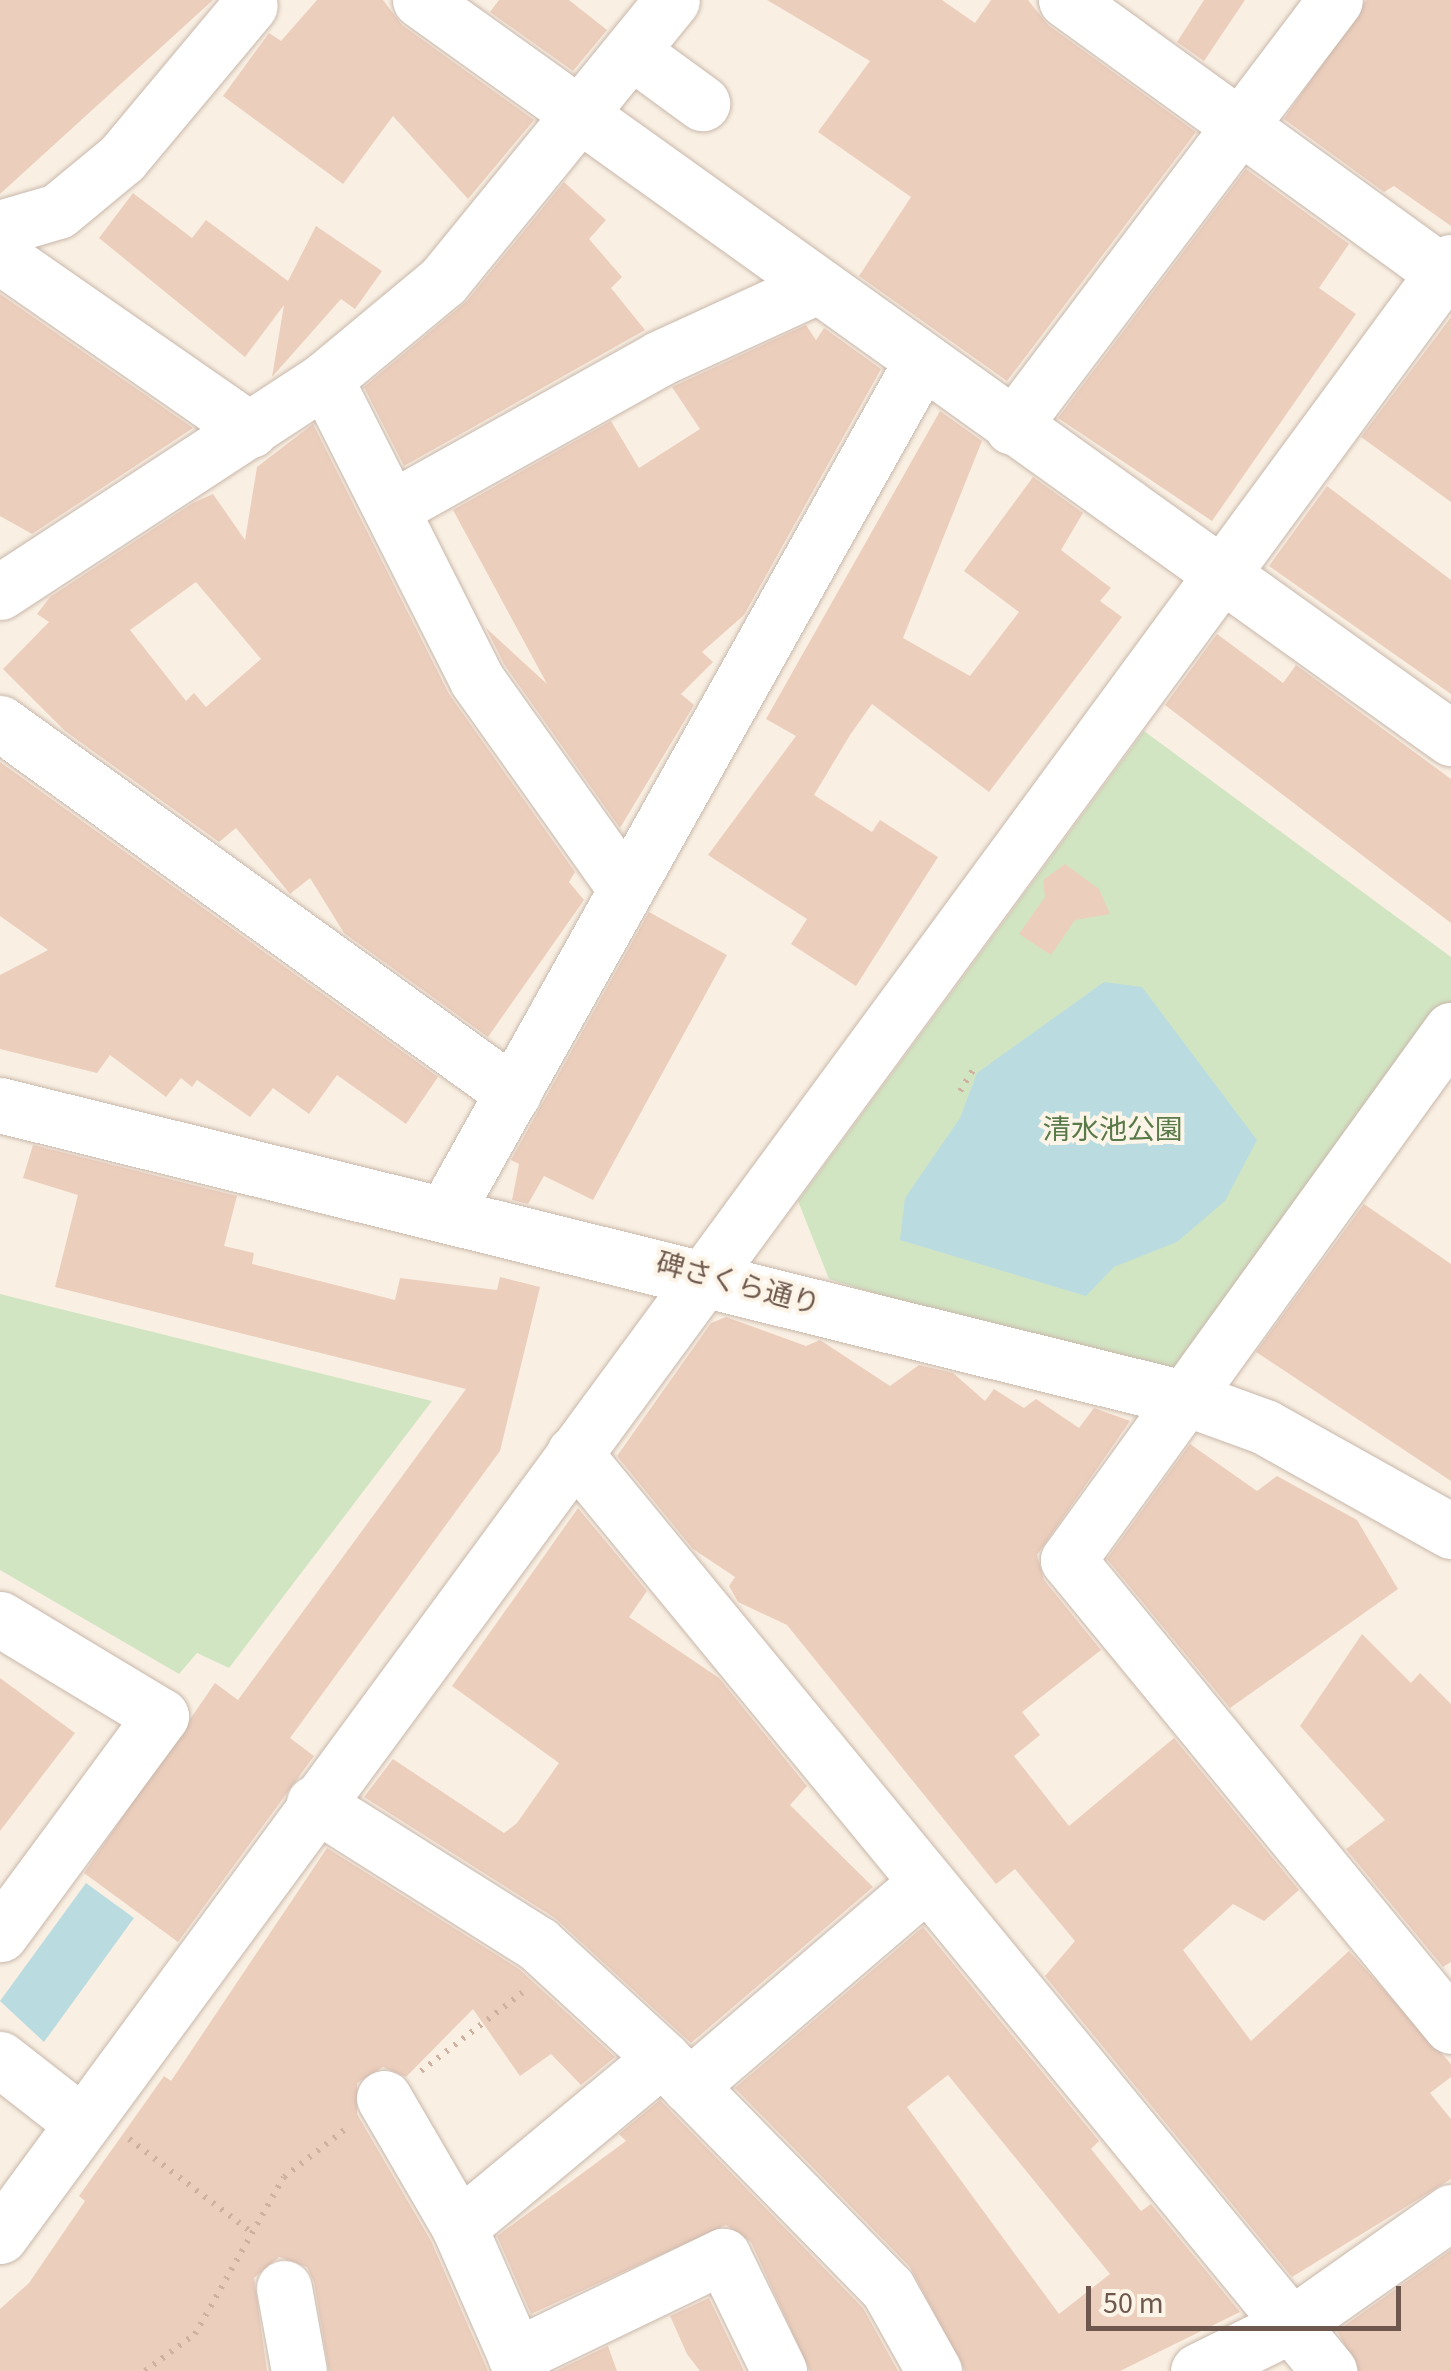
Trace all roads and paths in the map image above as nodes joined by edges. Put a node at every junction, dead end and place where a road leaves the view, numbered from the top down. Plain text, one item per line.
1 (420, 0) edge
2 (1066, 0) edge
3 (1335, 0) edge
4 (250, 5) dead end
5 (652, 26) edge
6 (712, 89) dead end
7 (582, 118) junction
8 (1245, 127) junction
9 (0, 228) edge
10 (0, 256) edge
11 (1448, 271) edge
12 (815, 287) junction
13 (921, 362) junction
14 (325, 380) junction
15 (1012, 427) junction
16 (250, 430) junction
17 (392, 508) junction
18 (1222, 576) junction
19 (0, 592) edge
20 (0, 723) edge
21 (1451, 738) edge
22 (626, 890) junction
23 (1451, 1030) edge
24 (974, 1068) dead end
25 (960, 1091) dead end
26 (514, 1093) junction
27 (0, 1106) edge
28 (448, 1210) junction
29 (711, 1278) junction
30 (1192, 1400) junction
31 (574, 1453) junction
32 (1451, 1531) edge
33 (0, 1620) edge
34 (314, 1804) junction
35 (927, 1882) junction
36 (0, 1934) edge
37 (560, 1964) junction
38 (1451, 2026) edge
39 (0, 2058) edge
40 (676, 2072) junction
41 (384, 2098) junction
42 (87, 2117) junction
43 (1451, 2212) edge
44 (459, 2226) junction
45 (251, 2232) junction
46 (0, 2236) edge
47 (284, 2288) dead end
48 (1291, 2324) junction
49 (519, 2364) edge
50 (145, 2371) edge
51 (299, 2371) edge
52 (780, 2371) edge
53 (934, 2371) edge
54 (1198, 2371) edge
55 (1329, 2371) edge

1 - 7 street
2 - 8 street
3 - 8 street
4 - 9 street
5 - 6 street
5 - 7 street
7 - 12 street
7 - 14 street
8 - 11 street
8 - 15 street
10 - 16 street
11 - 18 street
12 - 13 street
12 - 17 street
13 - 15 street
13 - 22 street
14 - 16 street
14 - 17 street
15 - 18 street
16 - 19 street
17 - 22 street
18 - 21 street
18 - 29 street
20 - 26 street
22 - 26 street
23 - 30 street
24 - 25 path
26 - 28 street
27 - 28 street, 碑さくら通り
28 - 29 street, 碑さくら通り
29 - 30 street, 碑さくら通り
29 - 31 street
30 - 32 street, 碑さくら通り
30 - 38 street
31 - 34 street
31 - 35 street
33 - 36 street
34 - 37 street
34 - 42 street
35 - 40 street
35 - 48 street
37 - 40 street
37 - 41 path
39 - 42 street
40 - 44 street
40 - 53 street
41 - 44 street
41 - 45 path
42 - 45 path
42 - 46 street
43 - 48 street
44 - 49 street
45 - 50 path
47 - 51 street
48 - 54 street
48 - 55 street
49 - 52 street

